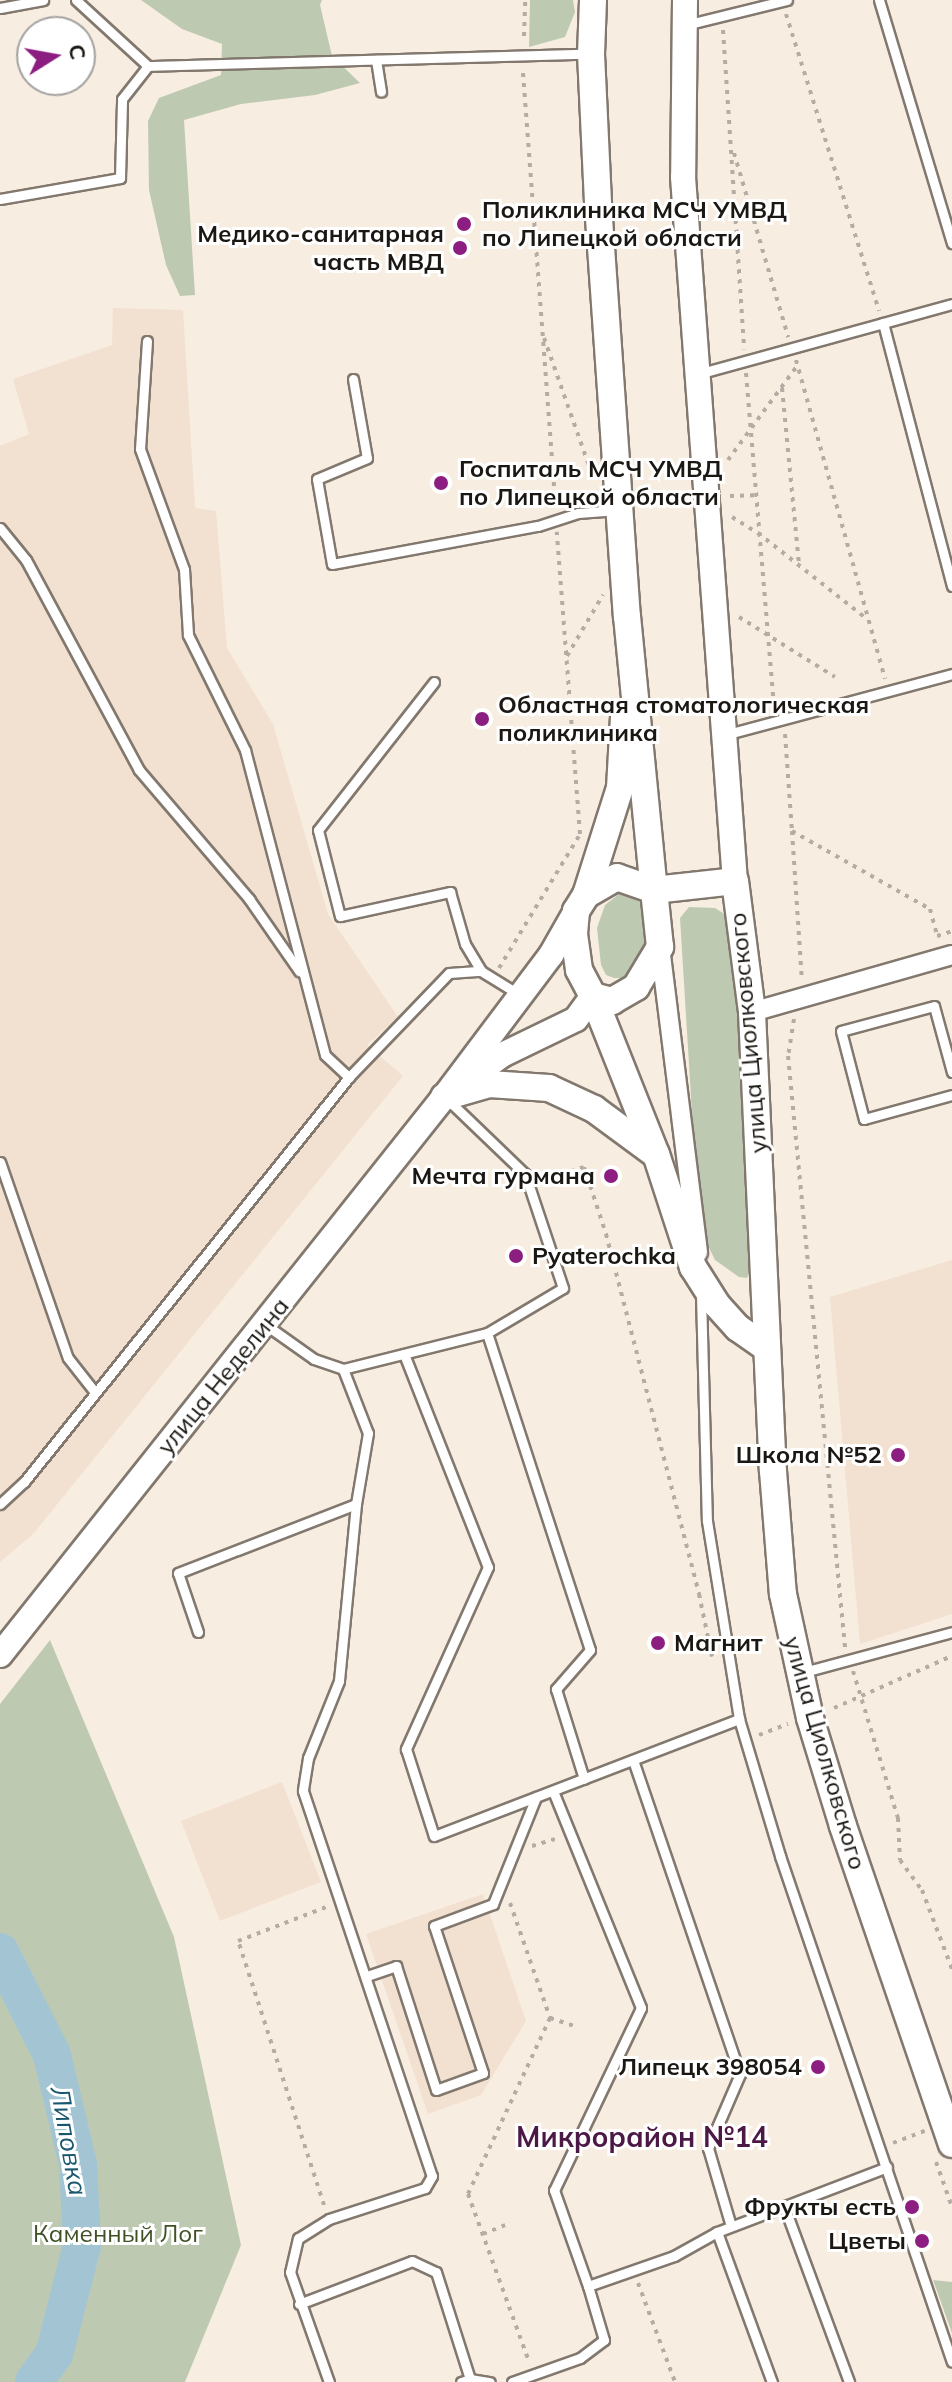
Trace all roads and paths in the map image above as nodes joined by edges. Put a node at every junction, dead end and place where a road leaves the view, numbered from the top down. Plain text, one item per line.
1 (43, 0) edge
2 (76, 0) edge
3 (525, 0) edge
4 (593, 0) edge
5 (685, 0) edge
6 (879, 0) edge
7 (785, 1) edge
8 (0, 8) edge
9 (722, 16) junction
10 (682, 26) junction
11 (524, 36) dead end
12 (591, 54) junction
13 (376, 60) junction
14 (148, 66) junction
15 (381, 92) dead end
16 (731, 143) junction
17 (0, 199) edge
18 (952, 243) edge
19 (952, 304) edge
20 (883, 323) junction
21 (542, 332) dead end
22 (147, 341) dead end
23 (791, 346) junction
24 (745, 363) junction
25 (797, 366) junction
26 (698, 374) junction
27 (353, 379) dead end
28 (782, 385) junction
29 (749, 427) junction
30 (729, 469) dead end
31 (729, 483) dead end
32 (754, 495) junction
33 (730, 496) junction
34 (610, 511) junction
35 (732, 519) junction
36 (0, 528) edge
37 (733, 533) dead end
38 (758, 533) junction
39 (799, 565) junction
40 (952, 586) edge
41 (605, 591) dead end
42 (738, 604) dead end
43 (627, 616) junction
44 (868, 620) junction
45 (767, 635) junction
46 (567, 656) dead end
47 (952, 674) edge
48 (835, 677) dead end
49 (434, 682) dead end
50 (888, 692) junction
51 (781, 721) junction
52 (724, 735) junction
53 (792, 831) junction
54 (735, 881) junction
55 (654, 890) junction
56 (581, 903) junction
57 (952, 931) edge
58 (660, 947) junction
59 (952, 955) edge
60 (481, 971) junction
61 (304, 978) junction
62 (521, 996) junction
63 (593, 996) junction
64 (803, 997) junction
65 (752, 1012) junction
66 (952, 1070) edge
67 (349, 1077) junction
68 (952, 1095) edge
69 (444, 1097) junction
70 (656, 1154) junction
71 (0, 1162) edge
72 (529, 1185) junction
73 (701, 1280) junction
74 (265, 1324) junction
75 (487, 1333) junction
76 (767, 1348) junction
77 (404, 1354) junction
78 (343, 1369) junction
79 (94, 1391) junction
80 (0, 1504) edge
81 (356, 1504) junction
82 (198, 1632) dead end
83 (952, 1632) edge
84 (0, 1655) edge
85 (952, 1656) edge
86 (849, 1660) junction
87 (714, 1667) dead end
88 (800, 1673) junction
89 (861, 1698) junction
90 (834, 1708) dead end
91 (739, 1719) junction
92 (794, 1723) dead end
93 (746, 1740) junction
94 (633, 1760) junction
95 (584, 1779) junction
96 (553, 1791) junction
97 (536, 1797) junction
98 (571, 1833) junction
99 (515, 1852) junction
100 (503, 1882) junction
101 (342, 1901) junction
102 (952, 1969) edge
103 (367, 1976) junction
104 (550, 2018) junction
105 (575, 2026) dead end
106 (925, 2131) dead end
107 (939, 2148) edge
108 (887, 2167) junction
109 (784, 2206) junction
110 (952, 2207) edge
111 (329, 2219) junction
112 (505, 2225) dead end
113 (731, 2226) junction
114 (717, 2232) junction
115 (483, 2234) junction
116 (633, 2271) junction
117 (588, 2286) junction
118 (299, 2304) junction
119 (952, 2362) edge
120 (534, 2376) junction
121 (466, 2380) edge
122 (329, 2382) edge
123 (484, 2382) edge
124 (512, 2382) edge
125 (675, 2382) edge
126 (772, 2382) edge
127 (849, 2382) edge

1 - 8 lane
2 - 14 lane
3 - 11 path
4 - 12 main road
5 - 10 street
6 - 18 lane
7 - 9 lane
7 - 20 path
9 - 10 lane
9 - 16 path
10 - 26 street
12 - 13 lane
12 - 34 main road
13 - 14 lane
13 - 15 lane
14 - 17 lane
16 - 23 path
16 - 24 path
19 - 20 lane
20 - 23 lane
20 - 40 lane
21 - 34 path
22 - 61 lane
23 - 24 lane
23 - 25 path
24 - 26 lane
24 - 29 path
25 - 28 path
25 - 44 path
26 - 52 street
27 - 34 lane
28 - 29 path
28 - 39 path
29 - 30 path
29 - 32 path
31 - 33 path
32 - 33 path
32 - 38 path
33 - 35 path
34 - 43 main road
35 - 37 path
35 - 38 path
36 - 61 lane
38 - 39 path
38 - 45 path
39 - 44 path
41 - 46 path
42 - 45 path
43 - 55 main road
43 - 56 main road
44 - 50 path
45 - 48 path
45 - 51 path
47 - 50 lane
49 - 60 lane
50 - 51 lane
51 - 52 lane
51 - 53 path
52 - 54 street
53 - 57 path
53 - 64 path
54 - 55 main road, улица Циолковского
54 - 65 main road, улица Циолковского
55 - 56 main road
55 - 58 main road
56 - 62 street, улица Неделина
56 - 63 main road
58 - 63 main road
58 - 73 street
59 - 64 street
60 - 62 lane
60 - 67 lane
61 - 67 lane
62 - 69 street, улица Неделина
63 - 69 street, улица Неделина
63 - 70 main road
64 - 65 street
64 - 86 path
65 - 76 main road, улица Циолковского
66 - 68 lane
67 - 79 lane
69 - 70 main road
69 - 72 lane
69 - 74 street, улица Неделина
70 - 73 main road
71 - 79 lane
72 - 75 lane
72 - 87 path
73 - 76 main road
73 - 91 lane
74 - 78 lane
74 - 84 street, улица Неделина
75 - 77 lane
75 - 95 lane
76 - 88 main road, улица Циолковского
77 - 78 lane
77 - 97 lane
78 - 81 lane
79 - 80 lane
81 - 82 lane
81 - 101 lane
83 - 86 lane
85 - 89 path
86 - 88 lane
86 - 89 path
88 - 107 main road, улица Циолковского
89 - 90 path
89 - 102 path
91 - 93 lane
91 - 94 lane
92 - 93 path
93 - 108 lane
94 - 95 lane
94 - 113 lane
95 - 96 lane
96 - 97 lane
96 - 98 lane
97 - 99 lane
98 - 99 path
98 - 117 lane
99 - 100 lane
100 - 103 lane
100 - 104 path
101 - 103 lane
101 - 111 path
103 - 111 lane
104 - 105 path
104 - 115 path
106 - 107 path
107 - 110 path
108 - 109 lane
108 - 119 lane
109 - 113 lane
109 - 127 lane
111 - 118 lane
112 - 115 path
113 - 114 lane
114 - 116 lane
114 - 126 lane
115 - 120 path
116 - 117 lane
116 - 125 path
117 - 120 lane
118 - 121 lane
118 - 122 lane
120 - 124 lane
121 - 123 lane

